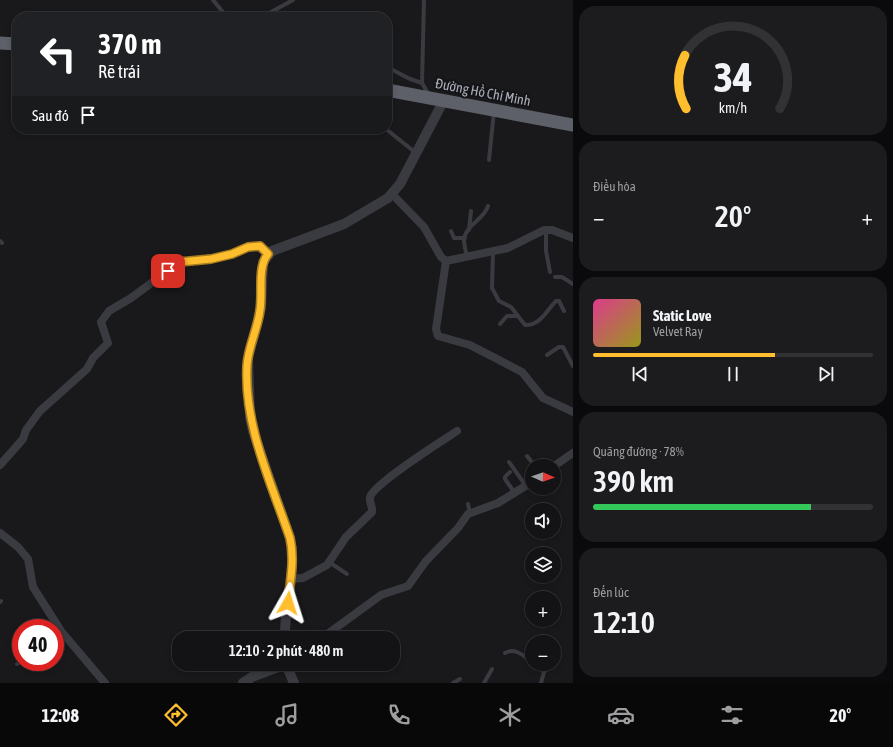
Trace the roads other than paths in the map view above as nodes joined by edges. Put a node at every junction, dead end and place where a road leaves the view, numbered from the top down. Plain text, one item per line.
1 (213, 0) edge
2 (293, 0) edge
3 (424, 0) edge
4 (223, 12) edge
5 (271, 12) edge
6 (0, 43) edge
7 (12, 44) edge
8 (392, 70) edge
9 (422, 83) junction
10 (392, 91) edge
11 (430, 97) junction
12 (444, 100) junction
13 (494, 111) junction
14 (573, 125) edge
15 (392, 134) edge
16 (416, 153) junction
17 (489, 160) dead end
18 (392, 194) junction
19 (488, 206) dead end
20 (472, 212) dead end
21 (451, 230) dead end
22 (469, 230) junction
23 (546, 230) junction
24 (464, 238) junction
25 (573, 238) edge
26 (493, 251) junction
27 (268, 254) junction
28 (467, 257) junction
29 (446, 261) junction
30 (550, 272) dead end
31 (555, 277) dead end
32 (573, 284) edge
33 (564, 310) dead end
34 (518, 316) junction
35 (500, 324) dead end
36 (547, 355) dead end
37 (573, 366) edge
38 (573, 411) edge
39 (458, 431) dead end
40 (573, 453) edge
41 (527, 456) dead end
42 (529, 459) edge
43 (561, 461) edge
44 (509, 462) dead end
45 (1, 463) edge
46 (510, 472) dead end
47 (525, 480) edge
48 (525, 486) edge
49 (514, 492) junction
50 (468, 504) dead end
51 (470, 513) junction
52 (0, 533) edge
53 (329, 562) junction
54 (347, 574) dead end
55 (290, 579) junction
56 (50, 619) edge
57 (286, 631) edge
58 (332, 631) edge
59 (64, 640) edge
60 (505, 653) dead end
61 (525, 657) edge
62 (492, 669) dead end
63 (268, 671) edge
64 (289, 671) edge
65 (544, 672) edge
66 (460, 679) dead end
67 (105, 683) edge
68 (243, 683) edge
69 (294, 683) edge
70 (453, 683) edge
71 (484, 683) edge
72 (541, 683) edge

1 - 4 lane
2 - 5 lane
3 - 9 lane
6 - 7 highway
8 - 9 lane
9 - 11 lane
10 - 11 highway, Đường Hồ Chí Minh
11 - 12 highway, Đường Hồ Chí Minh
12 - 13 highway, Đường Hồ Chí Minh
12 - 16 street
13 - 14 highway, Đường Hồ Chí Minh
13 - 17 lane
15 - 16 lane
16 - 18 street
18 - 27 street
18 - 29 street
19 - 22 lane
20 - 22 lane
21 - 24 lane
22 - 24 lane
23 - 25 street
23 - 26 street
23 - 30 lane
24 - 28 lane
26 - 28 street
26 - 34 lane
27 - 45 street
27 - 55 street
28 - 29 street
29 - 38 street
31 - 32 lane
33 - 34 lane
34 - 35 lane
36 - 37 lane
39 - 53 street
40 - 43 street
41 - 42 lane
44 - 47 lane
46 - 49 lane
48 - 49 street
49 - 51 street
50 - 51 lane
51 - 58 street
52 - 56 street
53 - 54 lane
53 - 55 street
55 - 57 street
59 - 67 street
60 - 61 lane
62 - 71 lane
63 - 68 street
64 - 69 street
65 - 72 lane
66 - 70 lane

